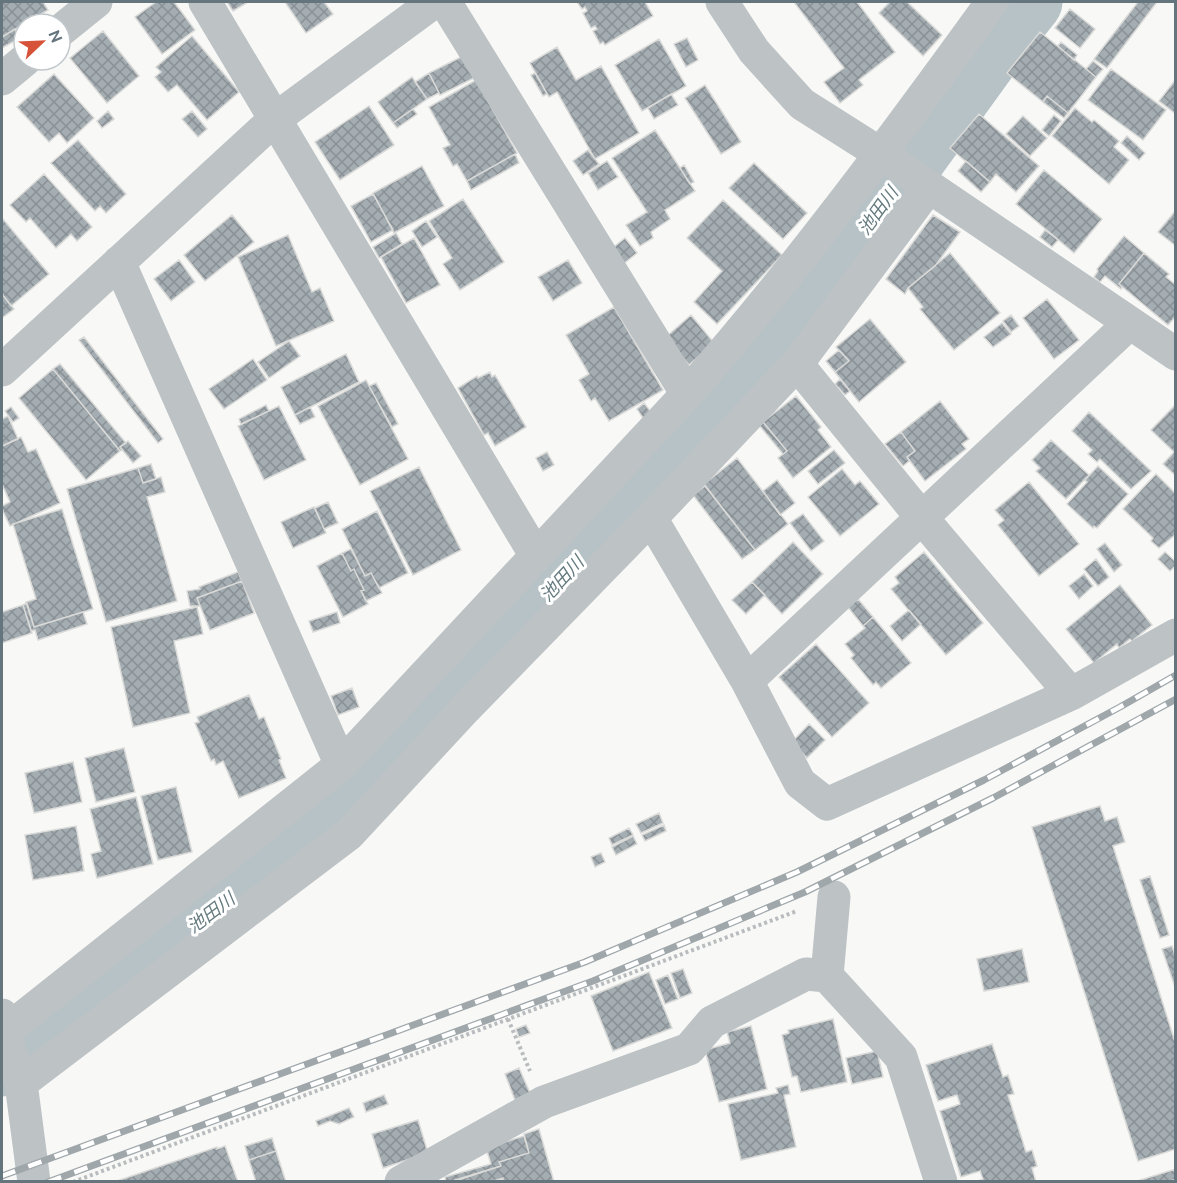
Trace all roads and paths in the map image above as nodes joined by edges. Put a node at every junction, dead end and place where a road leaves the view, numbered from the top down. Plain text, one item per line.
1 (96, 2) edge
2 (204, 2) edge
3 (434, 2) edge
4 (445, 2) edge
5 (722, 2) edge
6 (992, 2) edge
7 (72, 21) edge
8 (275, 119) junction
9 (883, 155) junction
10 (927, 186) junction
11 (119, 262) junction
12 (1130, 323) junction
13 (1176, 354) edge
14 (796, 364) junction
15 (2, 370) edge
16 (687, 394) junction
17 (651, 518) junction
18 (922, 518) junction
19 (536, 556) junction
20 (1176, 635) edge
21 (747, 681) junction
22 (1071, 694) junction
23 (341, 765) junction
24 (834, 897) joint
25 (827, 976) junction
26 (508, 1019) junction
27 (3, 1029) edge
28 (20, 1082) junction
29 (544, 1102) junction
30 (34, 1182) edge
31 (73, 1182) edge
32 (402, 1182) edge
33 (941, 1182) edge

1 - 7 street
2 - 8 street
3 - 8 street
4 - 16 street
5 - 9 street
6 - 9 street
8 - 11 street
8 - 19 street
9 - 10 street
9 - 16 street
10 - 12 street
10 - 14 street
11 - 15 street
11 - 23 street
12 - 13 street
12 - 18 street
14 - 17 street
14 - 18 street
16 - 19 street
17 - 21 street
17 - 28 street
18 - 21 street
18 - 22 street
19 - 23 street
20 - 22 street
21 - 22 street
23 - 27 street
24 - 25 street
24 - 26 path
25 - 29 street
25 - 33 street
26 - 29 path
26 - 31 path
27 - 28 street
28 - 30 street
29 - 32 street

